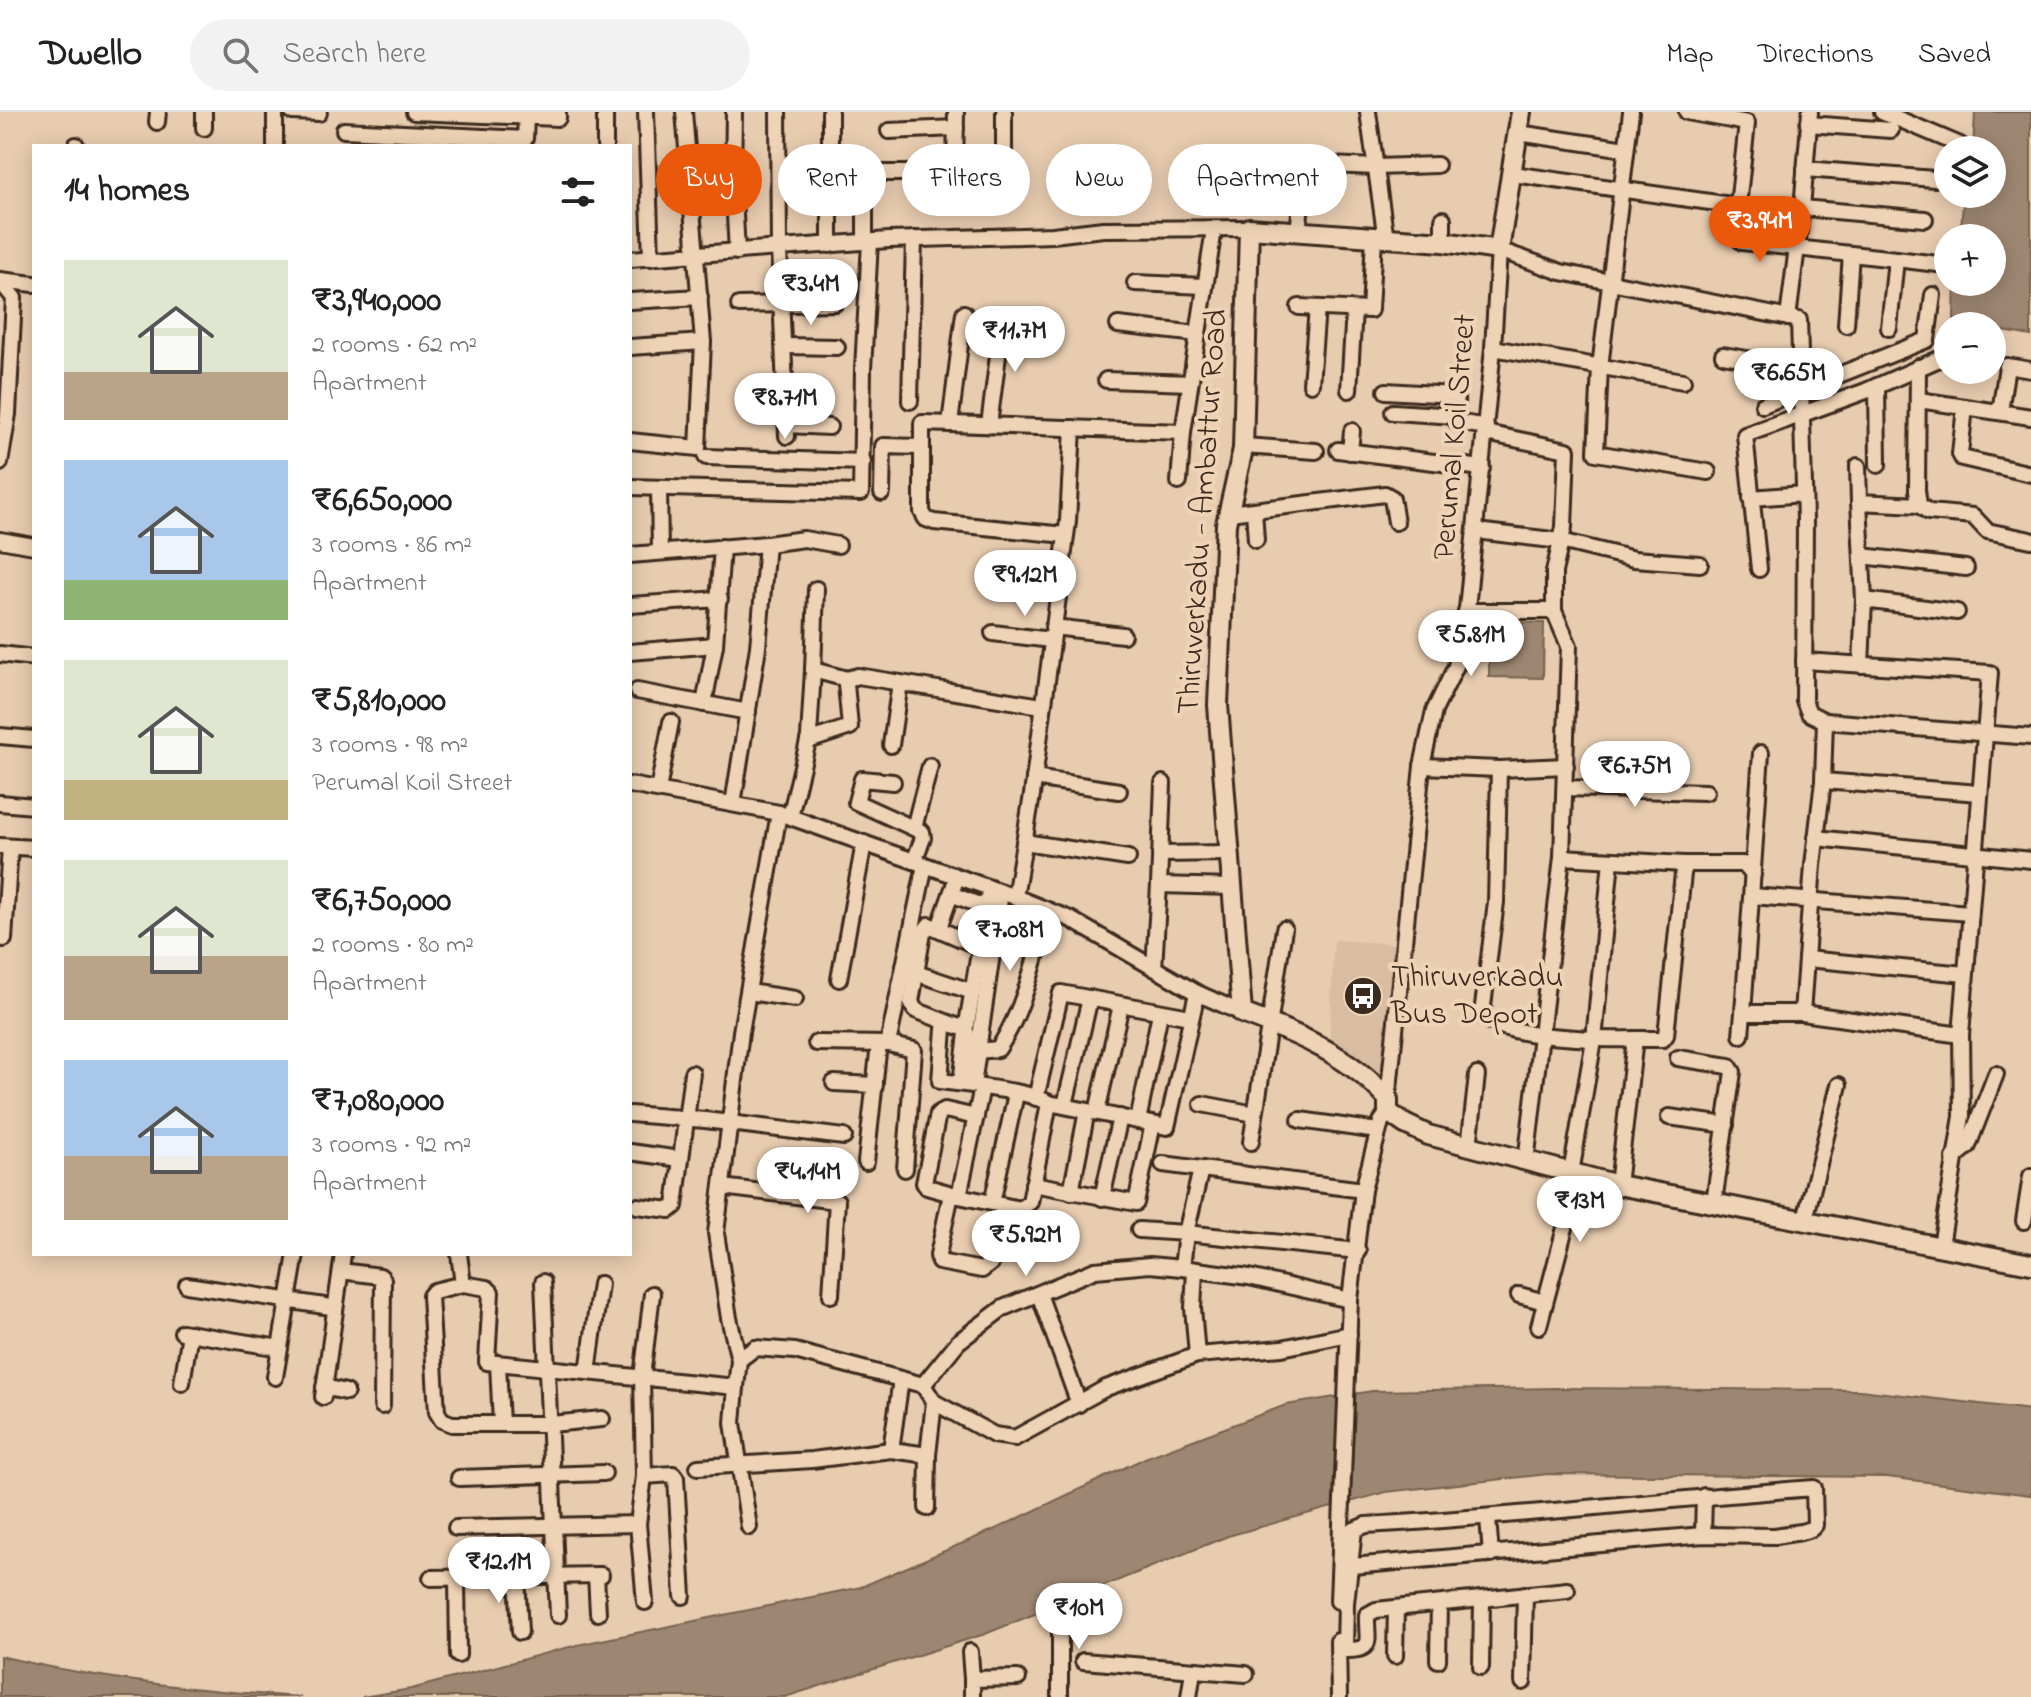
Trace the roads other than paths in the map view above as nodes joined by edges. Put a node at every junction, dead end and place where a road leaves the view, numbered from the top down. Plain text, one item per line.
1 (204, 112) edge
2 (275, 112) edge
3 (292, 112) edge
4 (414, 112) edge
5 (558, 112) edge
6 (605, 112) edge
7 (646, 112) edge
8 (684, 112) edge
9 (734, 112) edge
10 (778, 112) edge
11 (830, 112) edge
12 (956, 112) edge
13 (1004, 112) edge
14 (1368, 112) edge
15 (1521, 112) edge
16 (1631, 112) edge
17 (1687, 112) edge
18 (1882, 112) edge
19 (319, 113) edge
20 (526, 117) junction
21 (1809, 118) edge
22 (204, 128) dead end
23 (956, 128) junction
24 (344, 130) dead end
25 (1891, 130) dead end
26 (889, 131) dead end
27 (1518, 133) junction
28 (1939, 136) edge
29 (275, 144) edge
30 (605, 144) edge
31 (830, 144) edge
32 (1004, 144) edge
33 (1626, 149) junction
34 (1437, 165) dead end
35 (1347, 166) edge
36 (1376, 167) junction
37 (1805, 169) junction
38 (886, 173) edge
39 (1513, 174) junction
40 (1934, 179) edge
41 (1620, 189) junction
42 (1738, 206) junction
43 (1802, 208) junction
44 (830, 216) edge
45 (866, 216) edge
46 (1300, 216) edge
47 (1443, 219) dead end
48 (1925, 219) dead end
49 (1249, 228) junction
50 (1214, 229) junction
51 (1298, 233) junction
52 (914, 239) junction
53 (1380, 239) junction
54 (867, 242) junction
55 (1443, 242) junction
56 (830, 245) junction
57 (779, 248) junction
58 (1798, 249) junction
59 (1499, 250) junction
60 (737, 252) junction
61 (1851, 254) junction
62 (694, 255) junction
63 (651, 258) junction
64 (632, 259) edge
65 (1896, 259) junction
66 (1934, 264) edge
67 (0, 280) edge
68 (1612, 281) junction
69 (1135, 283) dead end
70 (32, 284) edge
71 (1205, 286) junction
72 (1933, 295) dead end
73 (700, 297) junction
74 (632, 301) edge
75 (835, 303) dead end
76 (739, 305) dead end
77 (783, 305) junction
78 (1299, 307) dead end
79 (1317, 308) junction
80 (1354, 310) junction
81 (964, 313) dead end
82 (1003, 317) dead end
83 (1788, 318) junction
84 (1118, 325) dead end
85 (1846, 325) dead end
86 (1889, 328) dead end
87 (1198, 334) junction
88 (703, 342) junction
89 (785, 346) junction
90 (632, 347) edge
91 (837, 347) dead end
92 (1493, 348) junction
93 (1723, 355) dead end
94 (1934, 361) edge
95 (1600, 367) junction
96 (1918, 367) junction
97 (1800, 368) junction
98 (2031, 370) edge
99 (1106, 380) dead end
100 (1683, 381) dead end
101 (1190, 383) junction
102 (1311, 384) dead end
103 (1877, 386) junction
104 (1349, 390) dead end
105 (1386, 391) dead end
106 (1801, 392) junction
107 (1919, 400) junction
108 (910, 401) dead end
109 (1763, 405) dead end
110 (1965, 407) junction
111 (1393, 412) dead end
112 (1802, 412) junction
113 (2000, 412) junction
114 (1456, 416) junction
115 (2031, 417) edge
116 (950, 424) junction
117 (989, 425) junction
118 (829, 427) dead end
119 (1073, 428) junction
120 (1486, 430) junction
121 (1352, 431) dead end
122 (1183, 432) junction
123 (632, 441) edge
124 (1243, 446) junction
125 (922, 447) junction
126 (1567, 450) junction
127 (1316, 451) dead end
128 (1596, 453) junction
129 (706, 457) dead end
130 (863, 462) junction
131 (0, 463) edge
132 (1878, 465) dead end
133 (1858, 466) dead end
134 (1482, 468) junction
135 (1708, 472) dead end
136 (2031, 474) edge
137 (1179, 482) dead end
138 (632, 487) edge
139 (659, 488) junction
140 (882, 493) dead end
141 (1804, 494) junction
142 (1751, 498) junction
143 (1859, 502) junction
144 (1919, 505) junction
145 (1254, 510) junction
146 (1229, 513) junction
147 (1396, 522) dead end
148 (1476, 531) junction
149 (1066, 535) junction
150 (0, 540) edge
151 (1256, 540) dead end
152 (2031, 540) edge
153 (1561, 541) junction
154 (767, 544) junction
155 (838, 545) dead end
156 (32, 546) edge
157 (722, 547) junction
158 (660, 552) junction
159 (632, 555) edge
160 (1862, 556) junction
161 (1700, 564) dead end
162 (1966, 568) dead end
163 (1759, 569) dead end
164 (816, 589) dead end
165 (720, 599) junction
166 (1864, 600) junction
167 (632, 605) edge
168 (1466, 611) junction
169 (1554, 611) junction
170 (1957, 612) dead end
171 (993, 633) dead end
172 (1052, 634) junction
173 (1123, 635) dead end
174 (715, 645) junction
175 (632, 652) edge
176 (0, 654) edge
177 (32, 658) edge
178 (1804, 661) junction
179 (1861, 665) junction
180 (813, 670) junction
181 (847, 679) junction
182 (900, 683) junction
183 (637, 691) dead end
184 (704, 704) junction
185 (1042, 706) junction
186 (748, 712) junction
187 (1825, 721) junction
188 (671, 722) dead end
189 (1985, 732) junction
190 (0, 736) edge
191 (2031, 737) edge
192 (32, 739) edge
193 (808, 741) junction
194 (891, 745) dead end
195 (1761, 753) dead end
196 (930, 766) dead end
197 (1422, 766) junction
198 (1566, 766) junction
199 (1499, 769) junction
200 (1034, 778) junction
201 (1823, 781) junction
202 (893, 782) dead end
203 (1163, 783) dead end
204 (632, 785) edge
205 (1565, 788) junction
206 (658, 790) junction
207 (1119, 791) dead end
208 (1706, 792) dead end
209 (1980, 793) junction
210 (0, 803) edge
211 (733, 804) junction
212 (32, 806) edge
213 (785, 815) junction
214 (914, 828) junction
215 (1816, 838) junction
216 (1024, 842) junction
217 (864, 843) junction
218 (5, 846) edge
219 (32, 848) edge
220 (1229, 853) junction
221 (1160, 854) junction
222 (1976, 855) junction
223 (1562, 857) junction
224 (1128, 858) dead end
225 (1611, 860) junction
226 (2031, 860) edge
227 (920, 863) junction
228 (1684, 864) junction
229 (1753, 874) junction
230 (957, 877) junction
231 (1159, 885) junction
232 (1232, 887) junction
233 (1002, 893) junction
234 (951, 894) junction
235 (1752, 896) junction
236 (1810, 901) junction
237 (987, 908) junction
238 (1049, 911) junction
239 (1970, 913) junction
240 (939, 928) junction
241 (1284, 929) dead end
242 (4, 939) dead end
243 (980, 947) junction
244 (1806, 959) junction
245 (1154, 968) junction
246 (916, 973) junction
247 (1965, 974) junction
248 (839, 979) dead end
249 (749, 992) junction
250 (973, 992) junction
251 (1197, 993) junction
252 (1090, 998) junction
253 (795, 999) dead end
254 (1121, 1005) junction
255 (1160, 1013) junction
256 (1242, 1013) junction
257 (1743, 1013) junction
258 (1802, 1013) junction
259 (1190, 1017) junction
260 (1269, 1023) junction
261 (944, 1029) dead end
262 (967, 1033) dead end
263 (1543, 1035) junction
264 (1741, 1035) dead end
265 (1961, 1035) junction
266 (1635, 1039) junction
267 (1594, 1040) junction
268 (816, 1043) dead end
269 (883, 1044) junction
270 (978, 1051) junction
271 (1678, 1058) dead end
272 (692, 1073) dead end
273 (1996, 1074) dead end
274 (1477, 1075) dead end
275 (834, 1083) dead end
276 (875, 1085) junction
277 (972, 1085) junction
278 (1839, 1085) dead end
279 (1016, 1094) junction
280 (1042, 1101) junction
281 (1202, 1104) dead end
282 (1065, 1105) junction
283 (1388, 1105) junction
284 (1092, 1111) junction
285 (632, 1114) edge
286 (1255, 1114) junction
287 (976, 1117) junction
288 (1120, 1117) junction
289 (1669, 1117) dead end
290 (685, 1119) junction
291 (1300, 1120) dead end
292 (730, 1123) junction
293 (1145, 1123) junction
294 (1726, 1125) junction
295 (1378, 1131) junction
296 (844, 1137) dead end
297 (1251, 1142) dead end
298 (1469, 1147) junction
299 (632, 1152) edge
300 (1954, 1158) junction
301 (680, 1159) junction
302 (866, 1162) dead end
303 (1526, 1162) junction
304 (1163, 1164) dead end
305 (905, 1169) dead end
306 (1201, 1169) junction
307 (1575, 1174) junction
308 (2031, 1176) edge
309 (1033, 1184) junction
310 (1618, 1185) junction
311 (722, 1187) junction
312 (1363, 1190) junction
313 (1071, 1192) junction
314 (955, 1195) junction
315 (1102, 1198) junction
316 (1714, 1202) junction
317 (998, 1205) junction
318 (637, 1206) dead end
319 (1805, 1219) junction
320 (2024, 1221) dead end
321 (1139, 1230) dead end
322 (1186, 1233) junction
323 (1941, 1246) junction
324 (1358, 1251) junction
325 (296, 1256) edge
326 (343, 1256) edge
327 (459, 1256) edge
328 (2031, 1264) edge
329 (1189, 1269) junction
330 (341, 1271) junction
331 (543, 1282) dead end
332 (463, 1284) junction
333 (600, 1284) dead end
334 (187, 1285) dead end
335 (652, 1294) dead end
336 (1039, 1294) junction
337 (831, 1295) dead end
338 (1519, 1295) dead end
339 (288, 1300) junction
340 (1350, 1300) junction
341 (1545, 1302) junction
342 (331, 1307) dead end
343 (1539, 1326) dead end
344 (1349, 1334) junction
345 (280, 1348) junction
346 (1197, 1355) junction
347 (739, 1360) junction
348 (498, 1364) junction
349 (547, 1368) junction
350 (588, 1372) junction
351 (275, 1377) dead end
352 (642, 1377) junction
353 (901, 1379) junction
354 (182, 1383) dead end
355 (923, 1385) junction
356 (736, 1387) junction
357 (346, 1392) dead end
358 (934, 1402) junction
359 (1079, 1404) junction
360 (382, 1406) dead end
361 (602, 1419) dead end
362 (501, 1424) junction
363 (551, 1424) junction
364 (891, 1450) junction
365 (928, 1455) junction
366 (741, 1462) junction
367 (698, 1467) dead end
368 (604, 1473) dead end
369 (552, 1475) junction
370 (644, 1476) junction
371 (459, 1478) dead end
372 (1704, 1496) junction
373 (927, 1508) dead end
374 (1488, 1518) junction
375 (638, 1524) junction
376 (749, 1527) dead end
377 (456, 1528) dead end
378 (555, 1528) junction
379 (1703, 1535) junction
380 (1491, 1555) junction
381 (1352, 1566) junction
382 (556, 1576) junction
383 (457, 1577) junction
384 (517, 1577) junction
385 (431, 1578) dead end
386 (1567, 1590) dead end
387 (1525, 1594) junction
388 (683, 1596) dead end
389 (1482, 1599) junction
390 (645, 1602) dead end
391 (1060, 1604) dead end
392 (1439, 1604) junction
393 (1396, 1608) junction
394 (598, 1613) dead end
395 (558, 1615) dead end
396 (520, 1632) dead end
397 (1340, 1650) junction
398 (970, 1652) dead end
399 (458, 1655) dead end
400 (1395, 1656) dead end
401 (1438, 1660) dead end
402 (1083, 1661) dead end
403 (1481, 1667) dead end
404 (1193, 1671) junction
405 (1246, 1674) dead end
406 (1018, 1678) dead end
407 (972, 1679) junction
408 (1523, 1682) dead end
409 (972, 1697) edge
410 (1060, 1697) edge
411 (1189, 1697) edge
412 (1339, 1697) edge

1 - 22 street
2 - 29 street
3 - 19 street
4 - 20 street
5 - 20 street
6 - 30 street
7 - 63 street
8 - 62 street
9 - 60 street
10 - 57 street
11 - 31 street
12 - 23 street
13 - 32 street
14 - 36 street
15 - 27 main road
16 - 33 street
17 - 42 street
18 - 28 street
20 - 24 street
21 - 25 street
21 - 37 street
23 - 26 street
23 - 38 street
27 - 33 street
27 - 39 main road
33 - 41 street
34 - 36 street
35 - 36 street
36 - 53 street
37 - 40 street
37 - 43 street
39 - 41 street
39 - 59 main road
41 - 42 street
41 - 68 street
42 - 58 street
43 - 48 street
43 - 58 street
44 - 56 street
45 - 54 street
46 - 51 street
47 - 55 street
49 - 50 street
49 - 51 main road
49 - 124 main road, Thiruverkadu - Ambattur Road
50 - 52 street
50 - 71 street
51 - 53 main road
52 - 54 street
52 - 108 street
53 - 55 main road
53 - 80 street
54 - 56 street
54 - 130 street
55 - 59 main road
56 - 57 street
57 - 60 street
57 - 77 street
58 - 61 street
58 - 83 street
59 - 68 street
59 - 92 street, Perumal Koil Street
60 - 62 street
61 - 65 street
61 - 85 street
62 - 63 street
62 - 73 street
63 - 64 street
65 - 66 street
65 - 86 street
67 - 70 street
67 - 131 street
68 - 83 street
68 - 95 street
69 - 71 street
71 - 87 street
72 - 106 street
73 - 74 street
73 - 88 street
75 - 77 street
76 - 77 street
77 - 89 street
78 - 79 street
79 - 80 street
79 - 102 street
80 - 104 street
81 - 116 street
82 - 117 street
83 - 97 street
84 - 87 street
87 - 101 street
88 - 90 street
88 - 123 street
89 - 91 street
89 - 118 street
92 - 95 street
92 - 120 street, Perumal Koil Street
93 - 97 street
94 - 96 street
95 - 100 street
95 - 128 street
96 - 103 street
96 - 107 street
97 - 106 street
98 - 113 street
99 - 101 street
101 - 122 street
103 - 112 street
103 - 132 street
105 - 114 street
106 - 109 street
106 - 112 street
107 - 110 street
107 - 144 street
110 - 113 street
110 - 136 street
111 - 114 street
112 - 141 street
112 - 142 street
113 - 115 street
114 - 120 street
116 - 117 street
116 - 125 street
117 - 119 street
119 - 122 street
119 - 149 street
120 - 126 street
120 - 134 street, Perumal Koil Street
121 - 134 street
122 - 137 street
124 - 127 street
124 - 146 main road, Thiruverkadu - Ambattur Road
125 - 140 street
125 - 149 street
126 - 128 street
126 - 153 street
128 - 135 street
129 - 130 street
130 - 139 street
133 - 143 street
134 - 148 street, Perumal Koil Street
138 - 139 street
139 - 158 street
141 - 142 street
141 - 178 street
142 - 163 street
143 - 144 street
143 - 160 street
144 - 152 street
145 - 146 street
145 - 147 street
145 - 151 street
146 - 220 main road, Thiruverkadu - Ambattur Road
148 - 153 street
148 - 168 street, Perumal Koil Street
149 - 172 street
150 - 156 street
153 - 161 street
153 - 169 street
154 - 155 street
154 - 157 street
154 - 186 street
157 - 158 street
157 - 165 street
158 - 159 street
160 - 162 street
160 - 166 street
164 - 180 street
165 - 167 street
165 - 174 street
166 - 170 street
166 - 179 street
168 - 169 street
168 - 197 street, Perumal Koil Street
169 - 198 street
171 - 172 street
172 - 173 street
172 - 185 street
174 - 175 street
174 - 184 street
176 - 177 street
178 - 179 street
178 - 187 street
179 - 189 street
180 - 181 street
180 - 193 street
181 - 182 street
181 - 193 street
182 - 185 street
182 - 194 street
183 - 184 street
184 - 186 street
185 - 200 street
186 - 211 street
187 - 189 street
187 - 201 street
188 - 206 street
189 - 191 street
189 - 209 street
190 - 192 street
193 - 213 street
195 - 229 street
196 - 214 street
197 - 199 street
197 - 283 street, Perumal Koil Street
198 - 199 street
198 - 205 street
199 - 263 street
200 - 207 street
200 - 216 street
201 - 209 street
201 - 215 street
202 - 214 street
203 - 221 street
204 - 206 street
205 - 208 street
205 - 223 street
206 - 211 street
209 - 222 street
210 - 212 street
211 - 213 street
213 - 217 street
213 - 249 street
214 - 227 street
215 - 222 street
215 - 236 street
216 - 224 street
216 - 233 street
217 - 227 street
217 - 248 street
218 - 219 street
218 - 242 street
220 - 221 street
220 - 232 main road, Thiruverkadu - Ambattur Road
221 - 231 street
222 - 226 street
222 - 239 street
223 - 225 street
223 - 263 street
225 - 228 street
225 - 267 street
227 - 230 street
227 - 269 street
228 - 229 street
228 - 266 street
229 - 235 street
230 - 233 street
230 - 234 street
231 - 232 street
231 - 245 street
232 - 256 main road, Thiruverkadu - Ambattur Road
233 - 237 street
233 - 238 street
233 - 270 street
234 - 237 street
234 - 240 street
235 - 236 street
235 - 257 street
236 - 239 street
236 - 244 street
237 - 243 street
238 - 245 street
238 - 270 street
239 - 247 street
240 - 243 street
240 - 246 street
241 - 260 street
243 - 250 street
244 - 247 street
244 - 258 street
245 - 251 street
246 - 250 street
246 - 250 street
247 - 265 street
249 - 253 street
249 - 292 street
251 - 256 street
251 - 259 street
252 - 254 street
252 - 280 street
252 - 282 street
254 - 255 street
254 - 284 street
255 - 259 street
255 - 293 street
256 - 260 main road
257 - 258 street
257 - 264 street
258 - 265 street
259 - 293 street
260 - 283 main road
260 - 286 street
261 - 277 street
262 - 277 street
263 - 267 street
263 - 303 street
265 - 300 street
266 - 267 street
266 - 310 street
267 - 307 street
268 - 269 street
269 - 276 street
269 - 305 street
270 - 277 street
271 - 294 street
272 - 290 street
273 - 300 street
274 - 298 street
275 - 276 street
276 - 302 street
277 - 279 street
277 - 287 street
278 - 319 street
279 - 280 street
279 - 317 street
280 - 282 street
280 - 309 street
281 - 286 street
282 - 284 street
283 - 295 street
283 - 298 main road
284 - 288 street
284 - 313 street
285 - 290 street
286 - 297 street
287 - 314 street
287 - 314 street
288 - 293 street
288 - 315 street
289 - 294 street
290 - 292 street
290 - 301 street
291 - 295 street
292 - 296 street
292 - 311 street
293 - 315 street
294 - 316 street
295 - 312 street
298 - 303 main road
299 - 301 street
300 - 323 street
301 - 318 street
303 - 307 main road
304 - 306 street
306 - 312 street
306 - 322 street
307 - 310 main road
307 - 341 street
308 - 320 street
309 - 313 street
309 - 317 street
310 - 316 main road
311 - 337 street
311 - 347 street
312 - 324 street
313 - 315 street
314 - 317 street
314 - 317 street
316 - 319 main road
319 - 323 main road
321 - 322 street
322 - 324 street
322 - 329 street
323 - 328 main road
324 - 340 street
325 - 339 street
326 - 330 street
327 - 332 street
329 - 336 street
329 - 340 street
329 - 346 street
330 - 357 street
330 - 360 street
331 - 349 street
332 - 348 street
332 - 362 street
333 - 350 street
334 - 339 street
335 - 352 street
336 - 355 street
336 - 359 street
338 - 341 street
339 - 342 street
339 - 345 street
340 - 344 street
341 - 343 street
344 - 346 street
344 - 397 street
345 - 351 street
345 - 354 street
346 - 359 street
347 - 353 street
347 - 356 street
348 - 349 street
348 - 362 street
349 - 350 street
349 - 363 street
350 - 352 street
352 - 356 street
352 - 370 street
353 - 355 street
353 - 364 street
355 - 358 street
356 - 366 street
358 - 359 street
358 - 365 street
361 - 363 street
362 - 363 street
363 - 369 street
364 - 365 street
364 - 366 street
365 - 373 street
366 - 367 street
366 - 376 street
368 - 369 street
369 - 371 street
369 - 378 street
370 - 375 street
370 - 388 street
372 - 374 street
372 - 379 street
372 - 379 street
374 - 380 street
374 - 381 street
375 - 378 street
375 - 390 street
377 - 378 street
378 - 382 street
379 - 380 street
380 - 381 street
381 - 397 street
382 - 384 street
382 - 394 street
382 - 395 street
383 - 384 street
383 - 385 street
383 - 399 street
384 - 396 street
386 - 387 street
387 - 389 street
387 - 408 street
389 - 392 street
389 - 403 street
391 - 410 street
392 - 393 street
392 - 401 street
393 - 397 street
393 - 400 street
397 - 412 street
398 - 407 street
402 - 404 street
404 - 405 street
404 - 411 street
406 - 407 street
407 - 409 street

